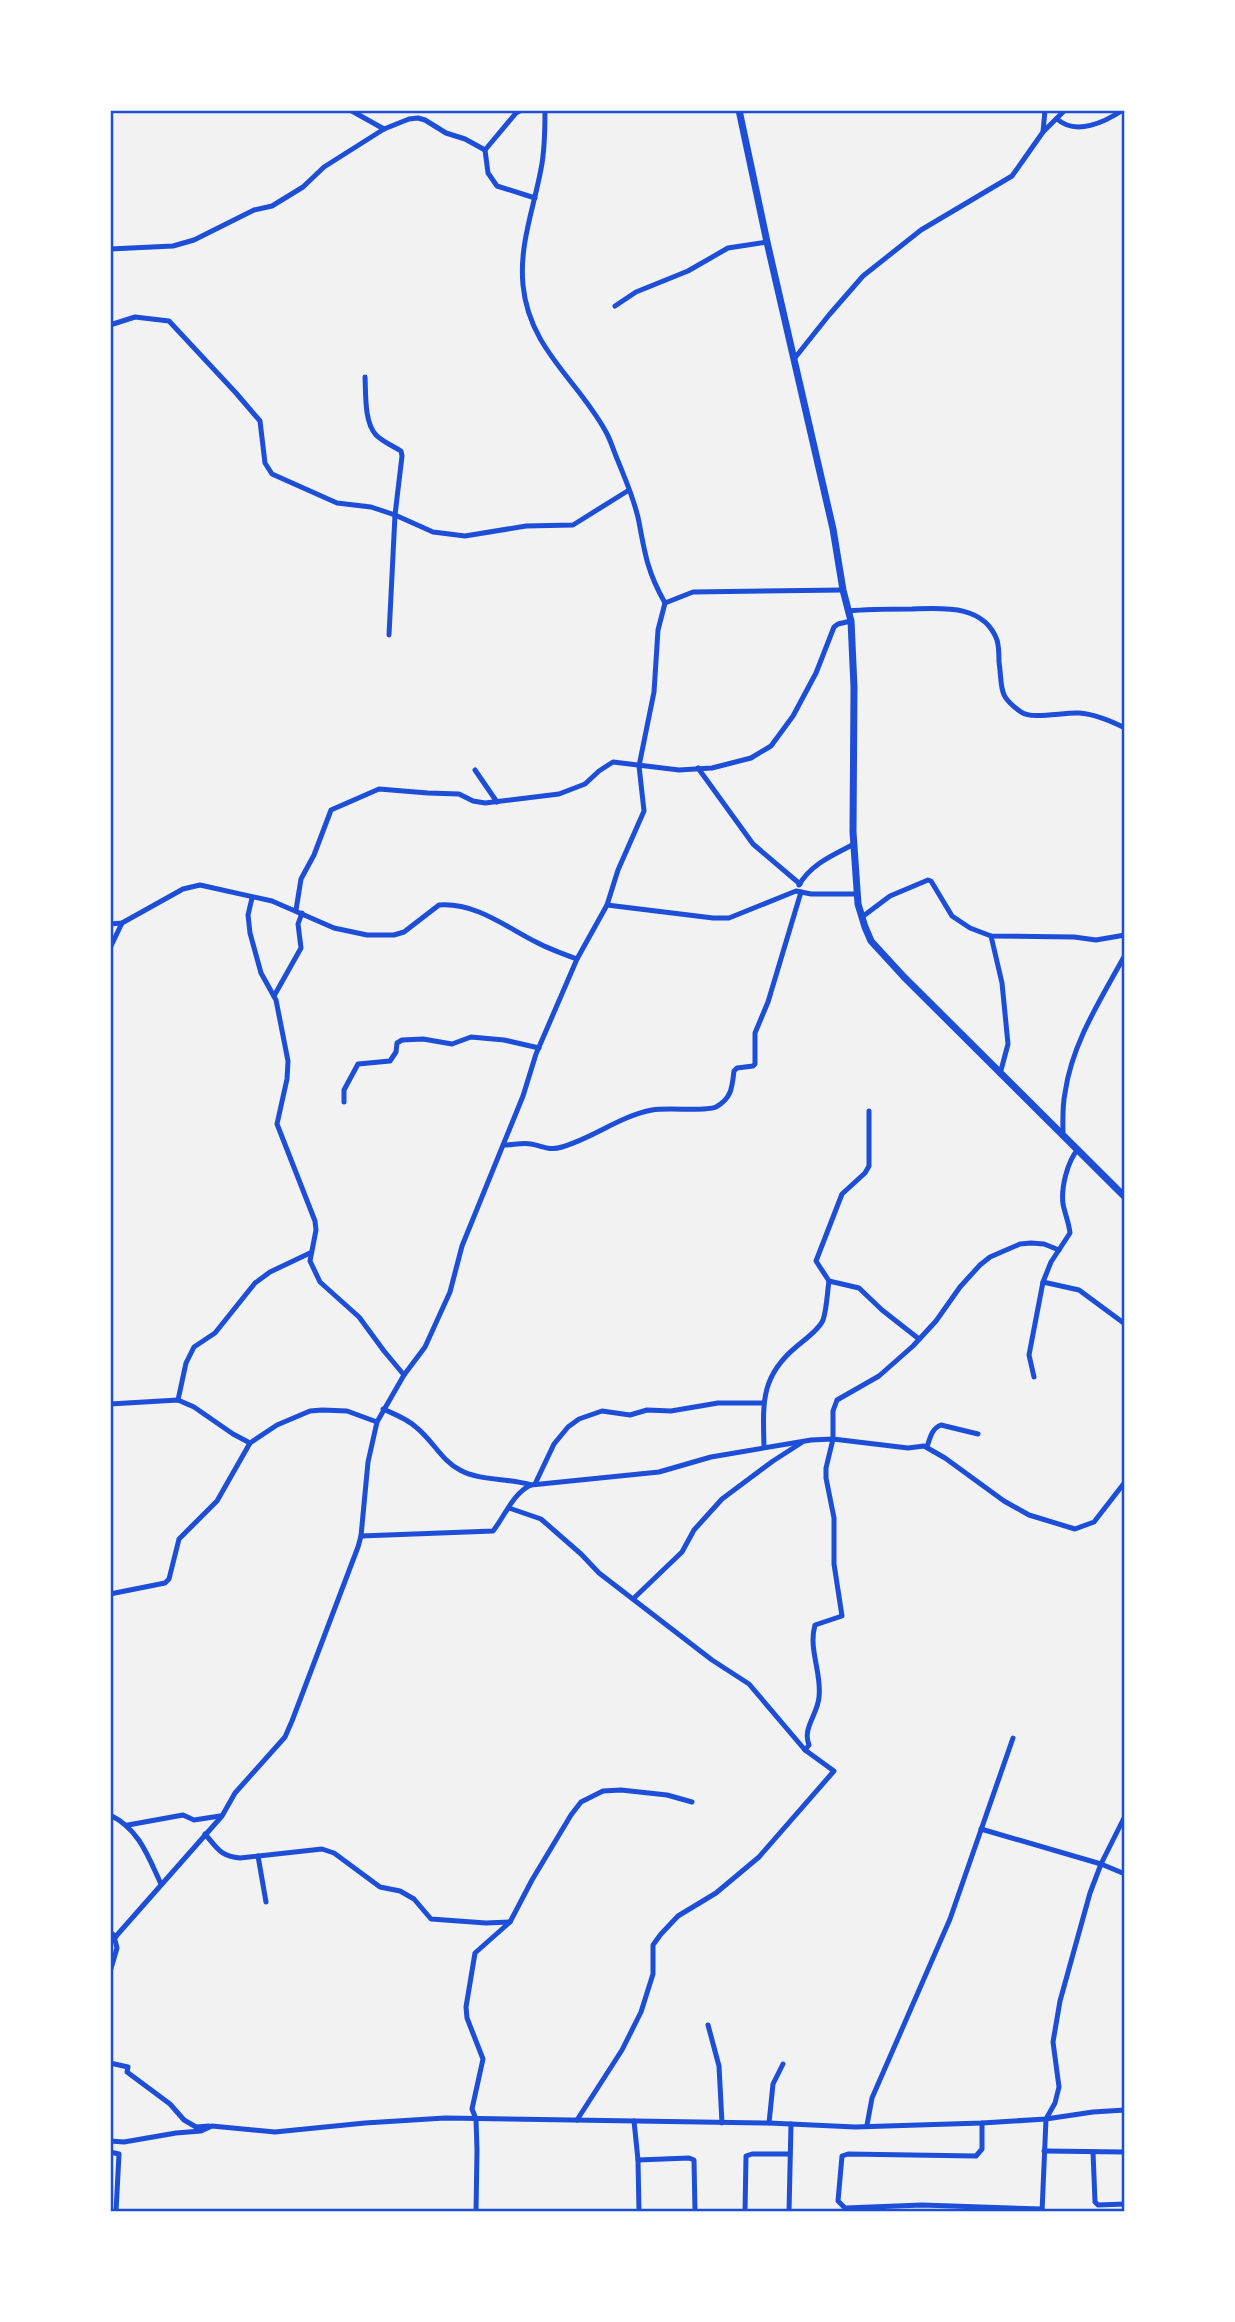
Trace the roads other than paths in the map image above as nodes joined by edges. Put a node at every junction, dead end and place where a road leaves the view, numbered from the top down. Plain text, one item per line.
1 (350, 110) edge
2 (520, 110) edge
3 (535, 110) edge
4 (739, 110) edge
5 (1045, 110) edge
6 (1065, 110) edge
7 (1123, 110) edge
8 (545, 111) edge
9 (1058, 118) junction
10 (384, 129) junction
11 (1043, 132) junction
12 (485, 150) junction
13 (535, 198) junction
14 (767, 242) junction
15 (110, 249) edge
16 (615, 306) dead end
17 (110, 326) edge
18 (794, 359) junction
19 (365, 377) dead end
20 (629, 490) junction
21 (395, 515) junction
22 (843, 590) junction
23 (664, 603) junction
24 (848, 611) junction
25 (850, 621) junction
26 (389, 635) dead end
27 (1125, 728) edge
28 (639, 766) junction
29 (698, 768) junction
30 (475, 770) dead end
31 (497, 802) junction
32 (854, 844) junction
33 (800, 884) junction
34 (798, 892) junction
35 (857, 894) junction
36 (252, 898) junction
37 (607, 905) junction
38 (299, 912) junction
39 (862, 917) junction
40 (122, 923) junction
41 (110, 924) edge
42 (1125, 935) edge
43 (991, 936) junction
44 (110, 948) edge
45 (1125, 955) edge
46 (577, 959) junction
47 (274, 996) junction
48 (539, 1048) junction
49 (1000, 1074) junction
50 (344, 1102) dead end
51 (869, 1111) dead end
52 (1063, 1136) junction
53 (504, 1145) junction
54 (1078, 1149) junction
55 (1125, 1197) edge
56 (1059, 1250) junction
57 (310, 1253) junction
58 (829, 1282) junction
59 (1043, 1282) junction
60 (1125, 1324) edge
61 (919, 1339) junction
62 (404, 1375) junction
63 (1034, 1377) dead end
64 (178, 1400) junction
65 (763, 1403) junction
66 (110, 1404) edge
67 (383, 1409) junction
68 (377, 1422) junction
69 (978, 1434) dead end
70 (834, 1439) junction
71 (811, 1440) junction
72 (250, 1443) junction
73 (764, 1447) junction
74 (927, 1447) junction
75 (1125, 1482) edge
76 (533, 1485) junction
77 (509, 1508) junction
78 (361, 1536) junction
79 (110, 1594) edge
80 (633, 1599) junction
81 (1013, 1738) dead end
82 (805, 1750) junction
83 (692, 1802) dead end
84 (110, 1815) edge
85 (222, 1816) junction
86 (1125, 1816) edge
87 (128, 1825) junction
88 (981, 1829) junction
89 (205, 1834) junction
90 (258, 1856) junction
91 (1101, 1864) junction
92 (1125, 1874) edge
93 (161, 1884) junction
94 (265, 1902) dead end
95 (510, 1922) junction
96 (110, 1932) edge
97 (116, 1937) junction
98 (110, 1943) edge
99 (110, 1972) edge
100 (708, 2025) dead end
101 (110, 2063) edge
102 (783, 2064) dead end
103 (1125, 2110) edge
104 (475, 2119) junction
105 (1046, 2119) junction
106 (577, 2120) junction
107 (634, 2121) junction
108 (722, 2123) junction
109 (769, 2123) junction
110 (982, 2123) junction
111 (791, 2124) junction
112 (867, 2125) junction
113 (212, 2126) junction
114 (110, 2141) edge
115 (1044, 2151) junction
116 (110, 2152) edge
117 (1093, 2152) junction
118 (1125, 2152) edge
119 (790, 2154) junction
120 (638, 2160) junction
121 (1125, 2204) edge
122 (922, 2209) edge
123 (1042, 2210) edge
124 (116, 2212) edge
125 (476, 2212) edge
126 (639, 2212) edge
127 (695, 2212) edge
128 (744, 2212) edge
129 (789, 2212) edge

1 - 10 street
2 - 12 street
3 - 8 street
4 - 14 main road
5 - 11 street
6 - 9 street
7 - 9 street
8 - 13 street
9 - 11 street
10 - 12 street
10 - 15 street
11 - 18 street
12 - 13 street
13 - 20 street
14 - 16 street
14 - 18 main road
17 - 21 street
18 - 22 main road
19 - 21 street
20 - 21 street
20 - 23 street
21 - 26 street
22 - 23 street
22 - 24 main road
23 - 28 street
24 - 25 main road
24 - 27 street
25 - 29 street
25 - 32 main road
28 - 29 street
28 - 31 street
28 - 37 street
29 - 33 street
30 - 31 street
31 - 38 street
32 - 33 street
32 - 35 main road
33 - 34 street
34 - 35 street
34 - 37 street
34 - 53 street
35 - 39 main road
36 - 38 street
36 - 40 street
36 - 47 street
37 - 46 street
38 - 46 street
38 - 47 street
39 - 43 street
39 - 49 main road
40 - 41 street
40 - 44 street
42 - 43 street
43 - 49 street
45 - 52 street
46 - 48 street
47 - 57 street
48 - 50 street
48 - 53 street
49 - 52 main road
51 - 58 street
52 - 54 main road
53 - 62 street
54 - 55 main road
54 - 56 street
56 - 59 street
56 - 61 street
57 - 62 street
57 - 64 street
58 - 61 street
58 - 65 street
59 - 60 street
59 - 63 street
61 - 70 street
62 - 67 street
64 - 66 street
64 - 72 street
65 - 73 street
65 - 76 street
67 - 68 street
67 - 76 street
68 - 72 street
68 - 78 street
69 - 74 street
70 - 71 street
70 - 74 street
70 - 82 street
71 - 73 street
71 - 80 street
72 - 79 street
73 - 76 street
74 - 75 street
76 - 77 street
77 - 78 street
77 - 80 street
78 - 85 street
80 - 82 street
81 - 88 street
82 - 106 street
83 - 95 street
84 - 87 street
85 - 87 street
85 - 89 street
86 - 91 street
87 - 93 street
88 - 91 street
88 - 112 street
89 - 90 street
89 - 93 street
90 - 94 street
90 - 95 street
91 - 92 street
91 - 105 street
93 - 97 street
95 - 104 street
96 - 97 street
97 - 98 street
97 - 99 street
100 - 108 street
101 - 113 street
102 - 109 street
103 - 105 street
104 - 106 street
104 - 113 street
104 - 125 street
105 - 110 street
105 - 115 street
106 - 107 street
107 - 108 street
107 - 120 street
108 - 109 street
109 - 111 street
110 - 112 street
110 - 122 street
111 - 112 street
111 - 119 street
113 - 114 street
115 - 117 street
115 - 123 street
116 - 124 street
117 - 118 street
117 - 121 street
119 - 128 street
119 - 129 street
120 - 126 street
120 - 127 street
122 - 123 street

